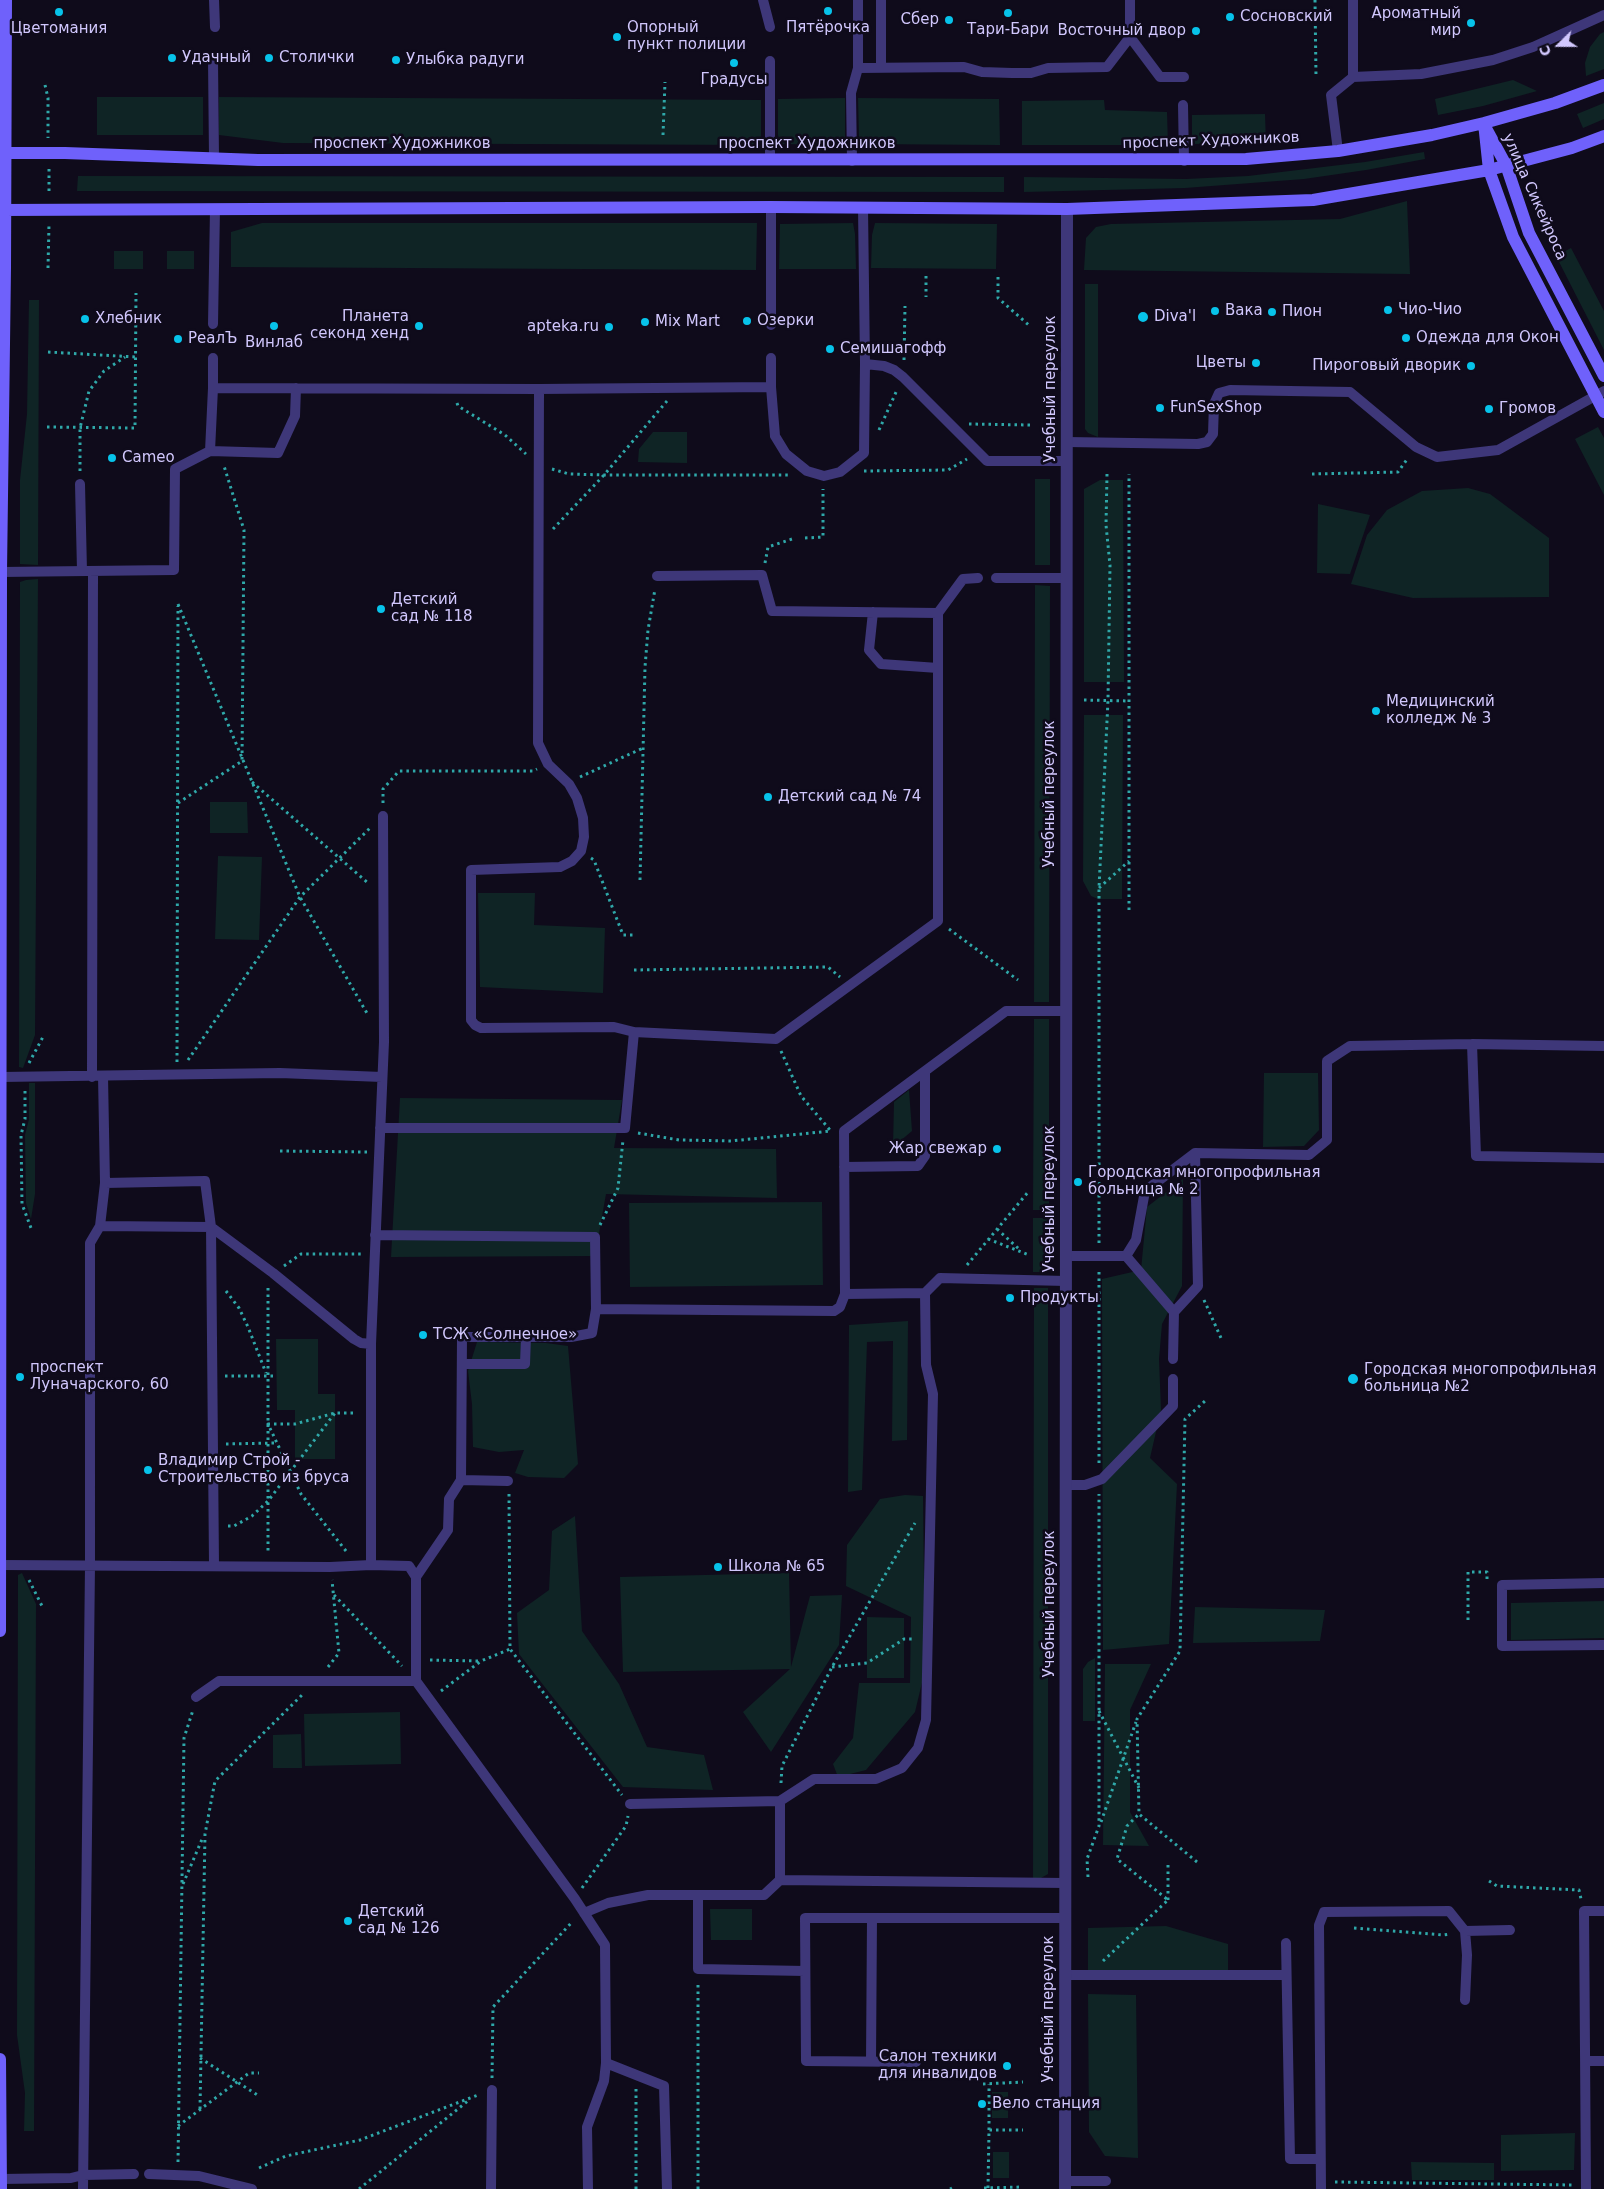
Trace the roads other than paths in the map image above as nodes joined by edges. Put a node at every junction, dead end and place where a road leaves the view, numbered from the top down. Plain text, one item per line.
1 (6, 0) edge
2 (214, 0) edge
3 (763, 0) edge
4 (858, 0) edge
5 (882, 0) edge
6 (1130, 0) edge
7 (1353, 0) edge
8 (1604, 15) edge
9 (215, 27) dead end
10 (770, 27) dead end
11 (1130, 37) junction
12 (213, 60) dead end
13 (770, 61) dead end
14 (858, 68) junction
15 (881, 68) junction
16 (1184, 77) dead end
17 (1353, 78) junction
18 (1604, 85) edge
19 (1183, 105) dead end
20 (1484, 123) junction
21 (1604, 136) edge
22 (1338, 151) junction
23 (3, 153) edge
24 (214, 158) junction
25 (770, 160) junction
26 (852, 161) junction
27 (1184, 161) junction
28 (1506, 166) junction
29 (1489, 170) junction
30 (771, 206) junction
31 (862, 207) junction
32 (215, 209) junction
33 (3, 210) edge
34 (1067, 210) junction
35 (213, 324) dead end
36 (771, 325) dead end
37 (213, 358) dead end
38 (771, 358) dead end
39 (865, 364) junction
40 (1604, 376) edge
41 (771, 387) junction
42 (213, 388) junction
43 (296, 388) junction
44 (539, 389) junction
45 (1600, 393) edge
46 (1604, 412) edge
47 (1067, 442) junction
48 (215, 451) junction
49 (1067, 461) junction
50 (80, 484) road end
51 (93, 571) junction
52 (1, 572) junction
53 (82, 572) junction
54 (657, 576) road end
55 (978, 578) dead end
56 (996, 578) dead end
57 (1067, 578) junction
58 (873, 612) junction
59 (938, 613) junction
60 (938, 668) junction
61 (383, 816) road end
62 (1066, 1011) junction
63 (634, 1032) junction
64 (1472, 1044) junction
65 (1604, 1046) edge
66 (925, 1072) junction
67 (92, 1076) junction
68 (103, 1076) junction
69 (1, 1077) edge
70 (382, 1077) junction
71 (380, 1128) junction
72 (1195, 1153) junction
73 (1604, 1158) edge
74 (844, 1166) junction
75 (105, 1183) junction
76 (100, 1226) junction
77 (211, 1228) junction
78 (375, 1236) junction
79 (1066, 1256) junction
80 (1126, 1256) junction
81 (1066, 1281) junction
82 (925, 1293) junction
83 (844, 1294) junction
84 (596, 1309) junction
85 (1174, 1312) junction
86 (526, 1337) junction
87 (371, 1344) junction
88 (1174, 1359) dead end
89 (463, 1364) junction
90 (1173, 1379) dead end
91 (461, 1480) junction
92 (508, 1481) road end
93 (1066, 1485) junction
94 (0, 1565) edge
95 (214, 1565) junction
96 (371, 1565) junction
97 (90, 1566) junction
98 (416, 1576) junction
99 (1604, 1583) edge
100 (0, 1631) edge
101 (1604, 1645) edge
102 (416, 1681) junction
103 (196, 1697) road end
104 (780, 1801) junction
105 (630, 1804) road end
106 (780, 1880) junction
107 (1066, 1883) junction
108 (698, 1896) junction
109 (1604, 1911) edge
110 (584, 1913) junction
111 (872, 1918) junction
112 (1066, 1918) junction
113 (1510, 1930) dead end
114 (1465, 1931) junction
115 (1286, 1943) dead end
116 (805, 1971) junction
117 (1065, 1975) junction
118 (1286, 1975) junction
119 (1465, 2000) dead end
120 (0, 2059) edge
121 (871, 2061) junction
122 (1586, 2061) junction
123 (1604, 2061) edge
124 (916, 2062) dead end
125 (606, 2063) junction
126 (492, 2090) road end
127 (1320, 2159) junction
128 (134, 2174) dead end
129 (149, 2174) dead end
130 (83, 2175) junction
131 (1106, 2181) dead end
132 (1, 2184) edge
133 (1065, 2185) edge
134 (1321, 2185) edge
135 (1586, 2187) edge
136 (83, 2189) edge
137 (252, 2189) edge
138 (491, 2189) edge
139 (588, 2189) edge
140 (668, 2189) edge

1 - 23 street
2 - 9 lane
3 - 10 lane
4 - 14 lane
5 - 15 lane
6 - 11 lane
7 - 17 lane
8 - 17 lane
11 - 15 lane
11 - 16 lane
12 - 24 lane
13 - 25 lane
14 - 15 lane
14 - 26 lane
17 - 22 lane
18 - 20 street, проспект Художников
19 - 27 lane
20 - 22 street, проспект Художников
20 - 28 street, улица Сикейроса
20 - 29 street, улица Сикейроса
21 - 28 street
22 - 27 street, проспект Художников
23 - 24 street, проспект Художников
23 - 33 street
24 - 25 street, проспект Художников
25 - 26 street, проспект Художников
26 - 27 street, проспект Художников
28 - 29 street
28 - 40 street, улица Сикейроса
29 - 34 street
29 - 45 street, улица Сикейроса
30 - 31 street
30 - 32 street
30 - 36 lane
31 - 34 street
31 - 39 lane
32 - 33 street
32 - 35 lane
33 - 52 street
34 - 47 street, Учебный переулок
37 - 42 lane
38 - 41 lane
39 - 41 lane
39 - 49 lane
41 - 44 lane
42 - 43 lane
42 - 48 lane
43 - 44 lane
43 - 48 lane
44 - 63 lane
45 - 46 street, улица Сикейроса
45 - 47 lane
47 - 49 street, Учебный переулок
48 - 51 lane
49 - 57 street, Учебный переулок
50 - 53 lane
51 - 53 lane
51 - 67 lane
52 - 53 lane
52 - 69 street
54 - 58 lane
55 - 59 lane
56 - 57 lane
57 - 62 street, Учебный переулок
58 - 59 lane
58 - 60 lane
59 - 60 lane
60 - 63 lane
61 - 70 lane
62 - 66 lane
62 - 79 street, Учебный переулок
63 - 71 lane
64 - 65 lane
64 - 72 lane
64 - 73 lane
66 - 74 lane
66 - 74 lane
67 - 68 lane
67 - 69 lane
68 - 70 lane
68 - 75 lane
69 - 94 street
70 - 71 lane
71 - 78 lane
72 - 80 lane
72 - 85 lane
74 - 83 lane
75 - 76 lane
75 - 77 lane
76 - 77 lane
76 - 97 lane
77 - 87 lane
77 - 95 lane
78 - 84 lane
78 - 87 lane
79 - 80 lane
79 - 81 street, Учебный переулок
80 - 85 lane
81 - 82 lane
81 - 93 street, Учебный переулок
82 - 83 lane
82 - 104 lane
83 - 84 lane
84 - 86 lane
85 - 88 lane
86 - 89 lane
86 - 89 lane
87 - 96 lane
89 - 91 lane
90 - 93 lane
91 - 92 lane
91 - 98 lane
93 - 107 street, Учебный переулок
94 - 97 lane
94 - 100 street
95 - 96 lane
95 - 97 lane
96 - 98 lane
97 - 130 lane
98 - 102 lane
99 - 101 lane
102 - 103 lane
102 - 110 lane
104 - 105 lane
104 - 106 lane
106 - 107 lane
106 - 108 lane
107 - 112 street, Учебный переулок
108 - 110 lane
108 - 116 lane
109 - 122 lane
110 - 125 lane
111 - 112 lane
111 - 116 lane
111 - 121 lane
112 - 117 street, Учебный переулок
113 - 114 lane
114 - 119 lane
114 - 127 lane
115 - 118 lane
116 - 121 lane
117 - 118 lane
117 - 133 street, Учебный переулок
118 - 127 lane
120 - 132 street
121 - 124 lane
122 - 123 lane
122 - 135 lane
125 - 139 lane
125 - 140 lane
126 - 138 lane
127 - 134 lane
128 - 130 lane
129 - 137 lane
130 - 132 lane
130 - 136 lane
131 - 133 lane

